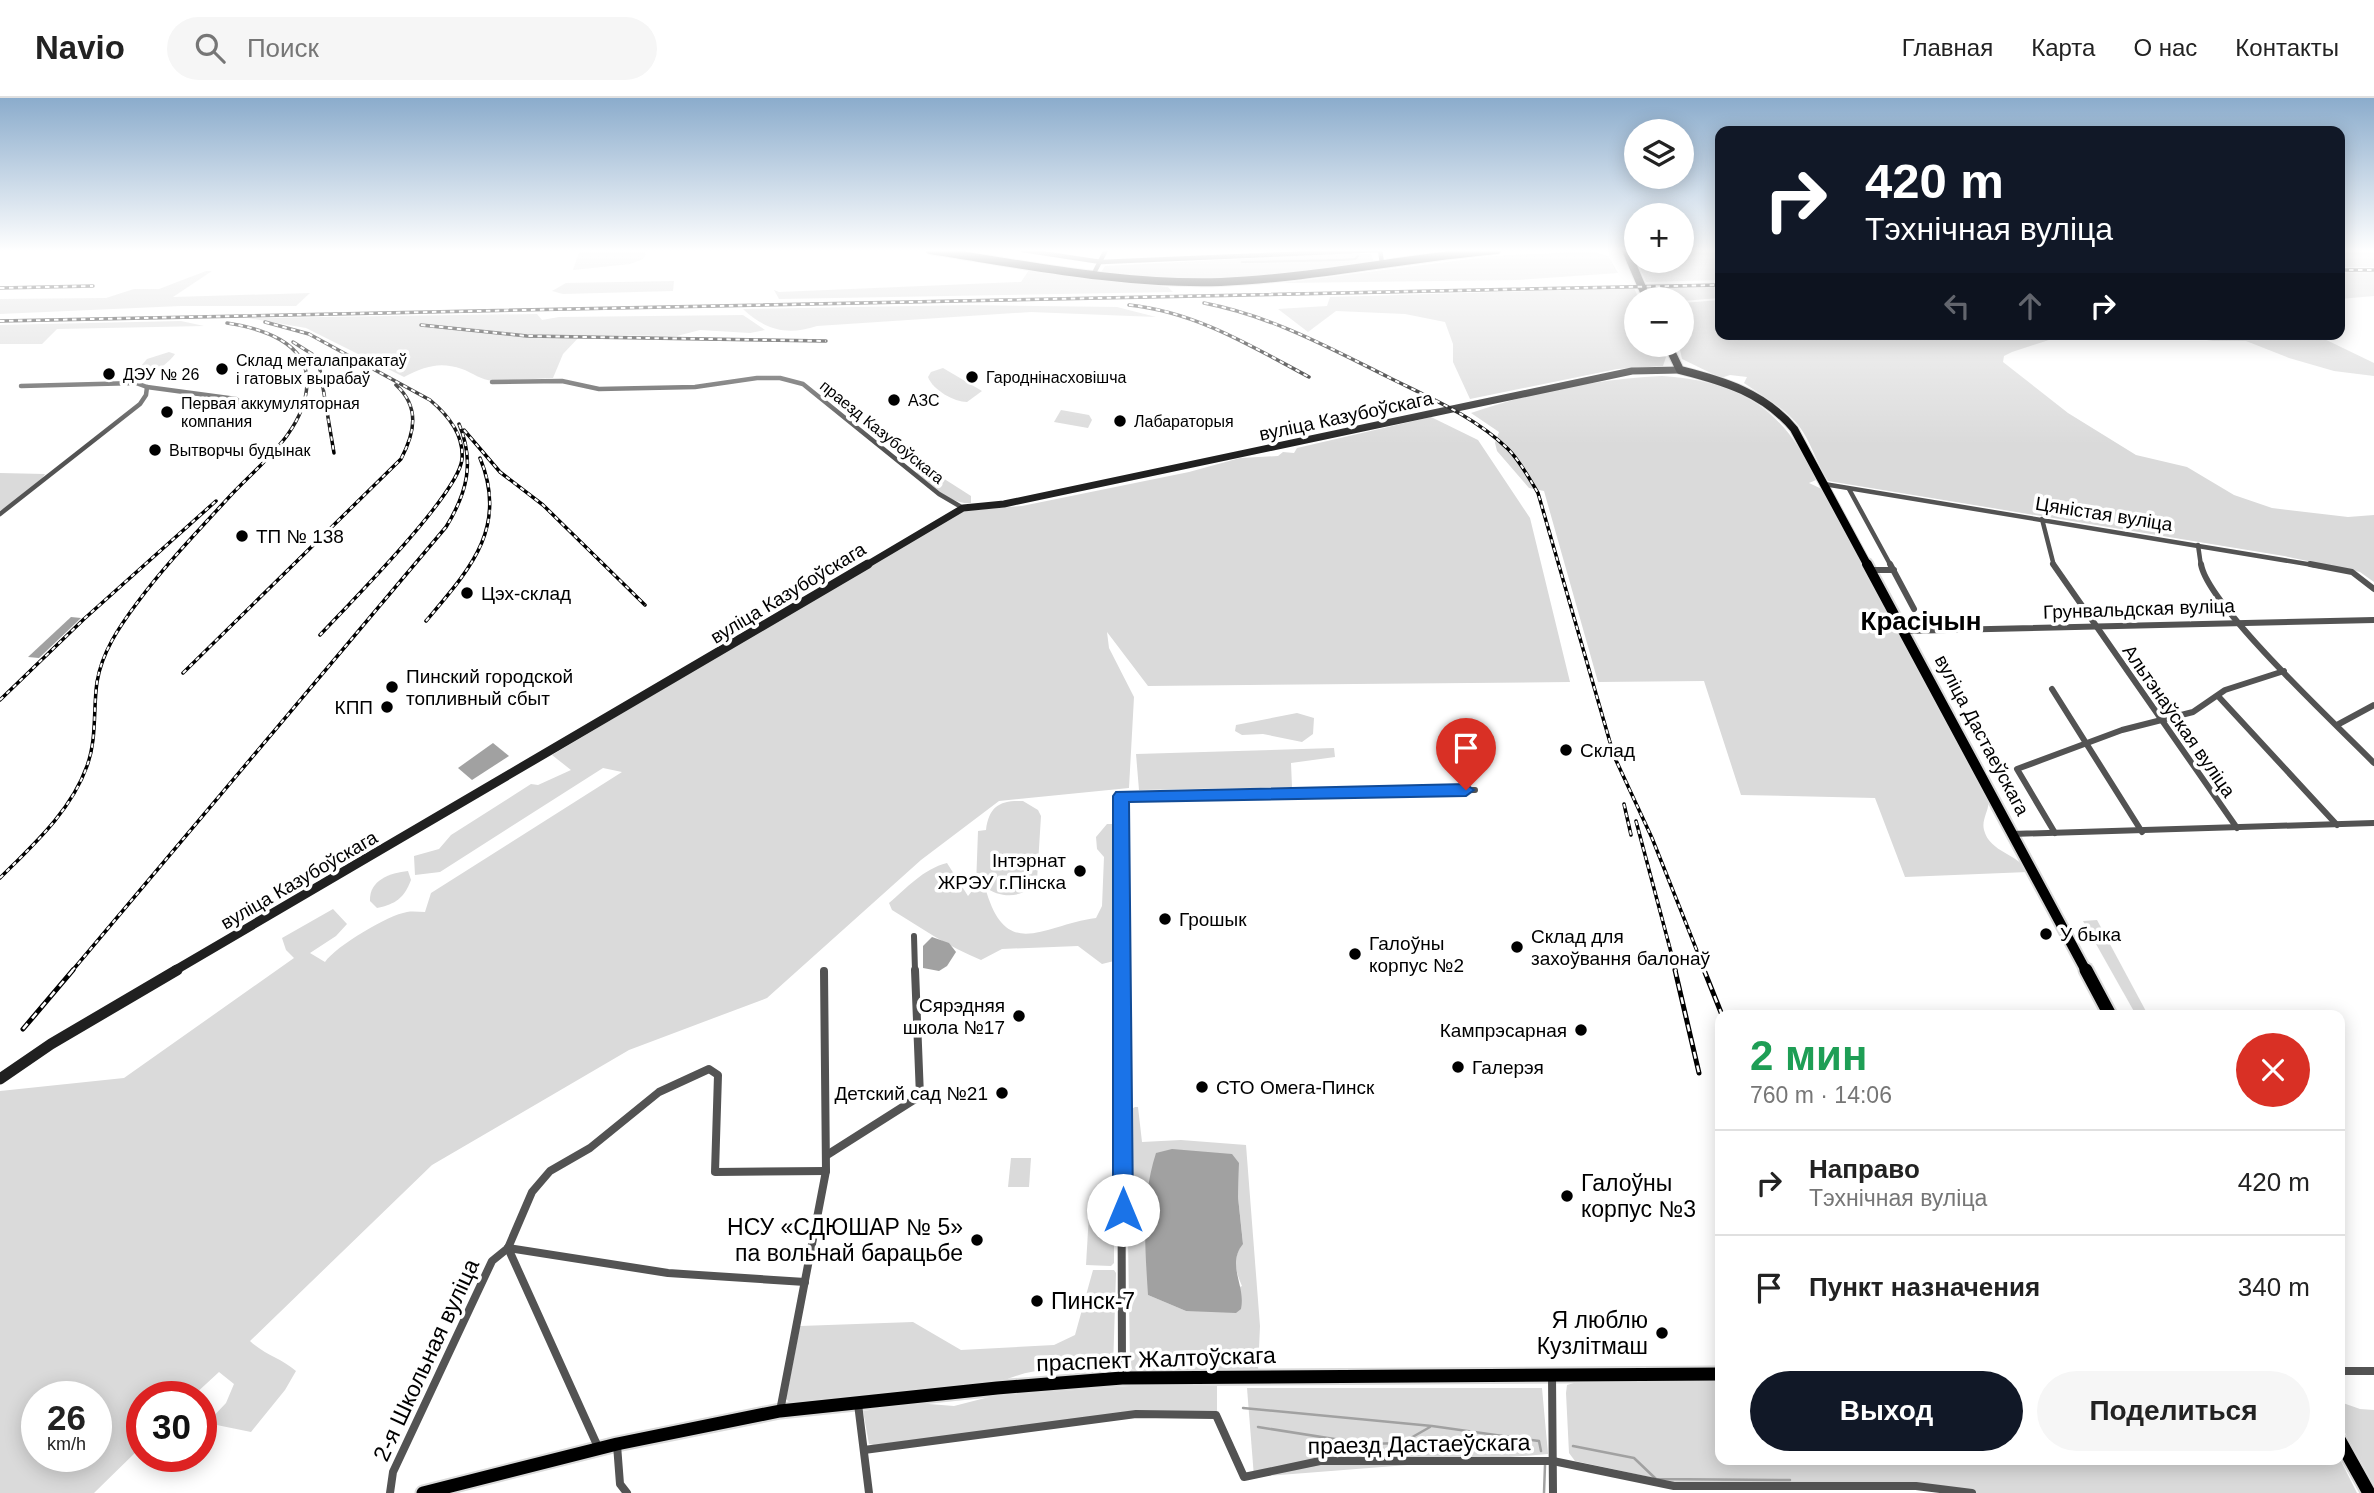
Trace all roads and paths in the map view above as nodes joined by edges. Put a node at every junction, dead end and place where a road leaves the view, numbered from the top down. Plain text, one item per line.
1 (1674, 357) edge
2 (1681, 370) junction
3 (492, 382) dead end
4 (21, 387) dead end
5 (146, 387) junction
6 (246, 407) dead end
7 (1824, 484) junction
8 (1849, 489) junction
9 (963, 508) junction
10 (0, 514) edge
11 (2042, 519) junction
12 (2197, 545) junction
13 (1871, 570) junction
14 (1894, 570) junction
15 (2374, 589) edge
16 (1914, 609) dead end
17 (2374, 620) edge
18 (2237, 622) junction
19 (2094, 626) junction
20 (1905, 631) junction
21 (2284, 671) junction
22 (2052, 689) dead end
23 (2218, 696) junction
24 (2374, 705) edge
25 (2158, 720) junction
26 (2337, 725) junction
27 (2085, 743) junction
28 (2374, 763) edge
29 (1475, 790) dead end
30 (2374, 823) edge
31 (2337, 825) junction
32 (2236, 828) junction
33 (2142, 832) junction
34 (2012, 834) junction
35 (2055, 834) junction
36 (914, 936) dead end
37 (824, 971) dead end
38 (2107, 1010) edge
39 (0, 1079) edge
40 (827, 1155) junction
41 (826, 1171) junction
42 (508, 1248) junction
43 (805, 1282) junction
44 (2345, 1371) edge
45 (2374, 1371) edge
46 (1715, 1374) edge
47 (1552, 1376) junction
48 (1122, 1378) junction
49 (858, 1404) junction
50 (780, 1411) junction
51 (617, 1444) junction
52 (599, 1449) junction
53 (864, 1450) junction
54 (2345, 1450) edge
55 (1553, 1461) junction
56 (618, 1489) edge
57 (390, 1493) edge
58 (423, 1493) edge
59 (628, 1493) edge
60 (869, 1493) edge
61 (1553, 1493) edge
62 (1972, 1493) edge
63 (2369, 1493) edge

1 - 2 main road
2 - 7 main road, вуліца Дастаеўскага
2 - 9 street, вуліца Казубоўскага
3 - 9 street, праезд Казубоўскага
4 - 5 street
5 - 6 street
5 - 10 street
7 - 8 street, Цяністая вуліца
7 - 13 main road, вуліца Дастаеўскага
8 - 11 street, Цяністая вуліца
8 - 14 street
9 - 39 street, вуліца Казубоўскага
11 - 12 street, Цяністая вуліца
11 - 19 street, Альтэнаўская вуліца
12 - 15 street, Цяністая вуліца
12 - 18 street
13 - 14 street
13 - 20 main road, вуліца Дастаеўскага
14 - 16 street
17 - 18 street, Грунвальдская вуліца
18 - 19 street, Грунвальдская вуліца
18 - 21 street
19 - 20 street, Грунвальдская вуліца
19 - 25 street, Альтэнаўская вуліца
20 - 34 main road, вуліца Дастаеўскага
21 - 23 street
21 - 26 street
22 - 27 street
23 - 25 street
23 - 31 street
24 - 26 street
25 - 27 street
25 - 32 street, Альтэнаўская вуліца
26 - 28 street
27 - 33 street
27 - 35 street
29 - 48 street
30 - 31 street
31 - 32 street
32 - 33 street
33 - 35 street
34 - 35 street
34 - 38 main road, вуліца Дастаеўскага
36 - 40 street
37 - 40 street
40 - 41 street
41 - 42 street, 2-я Школьная вуліца
41 - 43 street
42 - 43 street
42 - 52 street
42 - 57 street, 2-я Школьная вуліца
43 - 50 street
44 - 45 street
46 - 47 main road, праспект Жалтоўскага
47 - 48 main road, праспект Жалтоўскага
47 - 55 street
48 - 49 main road, праспект Жалтоўскага
49 - 50 main road, праспект Жалтоўскага
49 - 53 street
50 - 51 main road, праспект Жалтоўскага
51 - 52 main road, праспект Жалтоўскага
51 - 56 street
52 - 58 main road, праспект Жалтоўскага
53 - 55 street, праезд Дастаеўскага
53 - 60 street
54 - 63 main road
55 - 61 street
55 - 62 street, праезд Дастаеўскага
56 - 59 street

